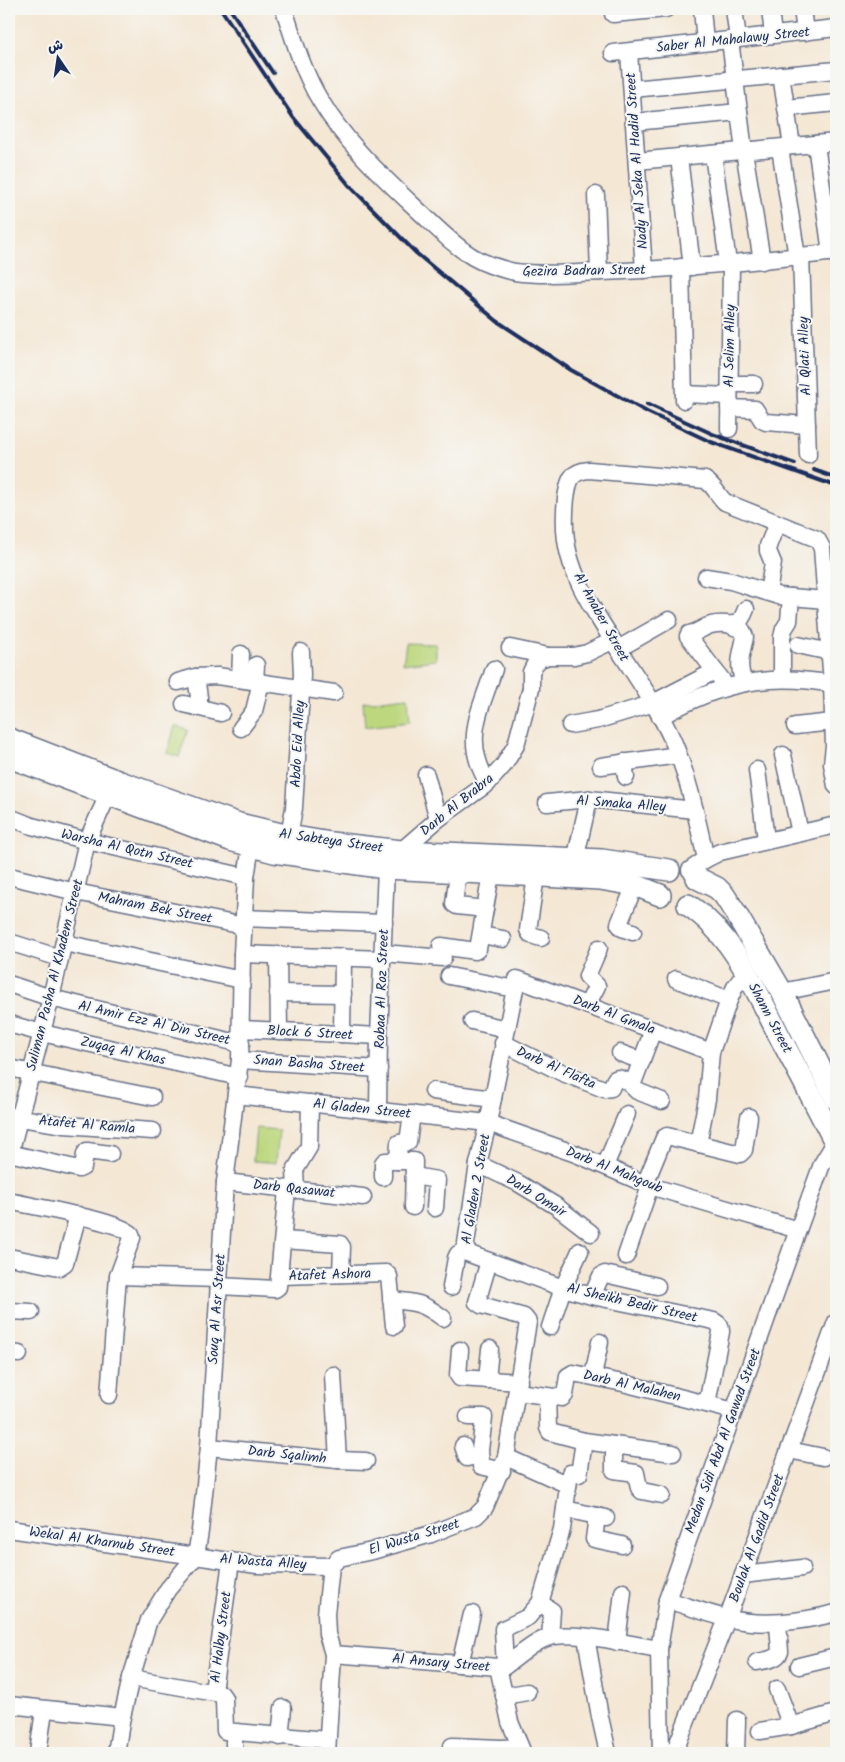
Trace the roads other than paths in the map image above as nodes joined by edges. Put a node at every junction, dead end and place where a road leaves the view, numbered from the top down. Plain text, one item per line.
1 (284, 9) edge
2 (666, 9) edge
3 (702, 9) edge
4 (734, 9) edge
5 (770, 9) edge
6 (802, 9) edge
7 (613, 14) dead end
8 (836, 28) edge
9 (805, 32) junction
10 (773, 35) junction
11 (734, 39) junction
12 (705, 42) junction
13 (629, 52) junction
14 (613, 53) dead end
15 (836, 70) edge
16 (781, 75) junction
17 (735, 79) junction
18 (632, 89) junction
19 (836, 103) edge
20 (786, 108) junction
21 (739, 112) junction
22 (634, 122) junction
23 (836, 142) edge
24 (816, 144) junction
25 (786, 147) junction
26 (744, 151) junction
27 (713, 154) junction
28 (679, 157) junction
29 (637, 161) junction
30 (596, 195) dead end
31 (834, 252) edge
32 (799, 256) junction
33 (762, 261) junction
34 (730, 263) junction
35 (687, 267) junction
36 (644, 270) junction
37 (599, 272) junction
38 (754, 384) dead end
39 (729, 396) junction
40 (807, 425) junction
41 (729, 429) dead end
42 (808, 455) dead end
43 (777, 523) junction
44 (706, 577) dead end
45 (768, 592) junction
46 (791, 597) junction
47 (826, 600) junction
48 (669, 620) dead end
49 (615, 645) junction
50 (798, 645) dead end
51 (510, 648) dead end
52 (301, 652) dead end
53 (830, 652) junction
54 (242, 654) dead end
55 (548, 656) junction
56 (494, 669) dead end
57 (715, 672) junction
58 (196, 677) junction
59 (253, 677) junction
60 (782, 678) junction
61 (178, 682) dead end
62 (832, 684) junction
63 (736, 685) junction
64 (301, 688) junction
65 (334, 692) dead end
66 (656, 710) junction
67 (221, 713) dead end
68 (833, 722) junction
69 (570, 725) dead end
70 (795, 726) dead end
71 (241, 728) dead end
72 (9, 739) edge
73 (678, 755) junction
74 (783, 755) dead end
75 (9, 757) edge
76 (601, 766) dead end
77 (757, 770) dead end
78 (426, 775) dead end
79 (488, 783) junction
80 (836, 786) edge
81 (108, 795) junction
82 (589, 799) junction
83 (547, 803) dead end
84 (694, 810) junction
85 (9, 817) edge
86 (438, 819) junction
87 (836, 825) edge
88 (800, 833) junction
89 (289, 836) junction
90 (766, 840) junction
91 (86, 841) junction
92 (251, 846) junction
93 (401, 851) junction
94 (575, 860) junction
95 (386, 868) junction
96 (698, 869) junction
97 (668, 870) junction
98 (458, 872) junction
99 (491, 874) junction
100 (9, 876) edge
101 (536, 876) junction
102 (246, 877) junction
103 (635, 885) junction
104 (76, 892) junction
105 (660, 895) junction
106 (688, 906) junction
107 (485, 909) junction
108 (244, 922) junction
109 (384, 922) junction
110 (633, 932) dead end
111 (481, 934) junction
112 (541, 938) dead end
113 (504, 939) dead end
114 (9, 942) edge
115 (599, 948) dead end
116 (62, 951) junction
117 (242, 954) junction
118 (278, 955) junction
119 (383, 956) junction
120 (344, 958) junction
121 (746, 972) junction
122 (449, 976) dead end
123 (676, 979) dead end
124 (242, 980) junction
125 (836, 981) edge
126 (9, 984) edge
127 (516, 984) junction
128 (782, 992) junction
129 (278, 993) junction
130 (343, 994) junction
131 (51, 998) junction
132 (729, 1000) junction
133 (587, 1005) junction
134 (472, 1021) dead end
135 (9, 1024) edge
136 (653, 1030) junction
137 (279, 1031) junction
138 (42, 1033) junction
139 (342, 1034) junction
140 (242, 1036) junction
141 (379, 1036) junction
142 (504, 1036) junction
143 (711, 1052) junction
144 (620, 1053) dead end
145 (240, 1060) junction
146 (642, 1061) junction
147 (9, 1068) edge
148 (379, 1069) junction
149 (32, 1074) junction
150 (238, 1077) junction
151 (633, 1083) junction
152 (433, 1091) dead end
153 (236, 1095) junction
154 (152, 1098) dead end
155 (493, 1098) junction
156 (836, 1099) edge
157 (662, 1101) dead end
158 (310, 1103) junction
159 (378, 1110) junction
160 (412, 1114) junction
161 (627, 1114) dead end
162 (14, 1117) edge
163 (749, 1117) dead end
164 (488, 1123) junction
165 (154, 1131) dead end
166 (836, 1142) edge
167 (698, 1144) junction
168 (9, 1154) edge
169 (110, 1154) dead end
170 (398, 1161) junction
171 (478, 1164) junction
172 (606, 1166) junction
173 (414, 1176) junction
174 (382, 1177) dead end
175 (226, 1182) junction
176 (647, 1185) junction
177 (292, 1189) junction
178 (363, 1197) dead end
179 (9, 1201) edge
180 (413, 1207) dead end
181 (435, 1208) dead end
182 (78, 1215) junction
183 (798, 1230) junction
184 (591, 1233) dead end
185 (283, 1240) junction
186 (580, 1251) dead end
187 (467, 1252) junction
188 (626, 1256) dead end
189 (9, 1257) edge
190 (489, 1261) junction
191 (341, 1274) junction
192 (118, 1276) junction
193 (280, 1276) junction
194 (219, 1282) junction
195 (657, 1286) dead end
196 (451, 1287) dead end
197 (563, 1288) junction
198 (592, 1296) junction
199 (391, 1300) junction
200 (9, 1311) edge
201 (31, 1312) dead end
202 (443, 1318) dead end
203 (836, 1322) edge
204 (394, 1326) dead end
205 (550, 1327) dead end
206 (600, 1342) dead end
207 (490, 1349) dead end
208 (460, 1350) dead end
209 (333, 1376) dead end
210 (593, 1376) junction
211 (487, 1380) junction
212 (518, 1387) junction
213 (109, 1395) dead end
214 (547, 1397) junction
215 (707, 1404) junction
216 (734, 1411) junction
217 (468, 1417) dead end
218 (584, 1441) junction
219 (614, 1445) junction
220 (464, 1446) dead end
221 (208, 1447) junction
222 (789, 1450) junction
223 (673, 1453) dead end
224 (480, 1455) junction
225 (823, 1457) dead end
226 (338, 1460) junction
227 (366, 1460) dead end
228 (504, 1464) junction
229 (568, 1485) junction
230 (662, 1495) dead end
231 (565, 1510) junction
232 (9, 1529) edge
233 (622, 1545) dead end
234 (196, 1556) junction
235 (231, 1561) junction
236 (331, 1566) junction
237 (802, 1568) dead end
238 (742, 1576) junction
239 (623, 1592) dead end
240 (667, 1600) junction
241 (540, 1603) junction
242 (836, 1612) edge
243 (472, 1614) dead end
244 (727, 1619) junction
245 (778, 1623) junction
246 (550, 1637) junction
247 (586, 1637) junction
248 (617, 1642) junction
249 (659, 1650) junction
250 (333, 1654) junction
251 (836, 1657) edge
252 (758, 1662) dead end
253 (460, 1664) junction
254 (800, 1666) dead end
255 (502, 1667) junction
256 (131, 1678) junction
257 (777, 1689) dead end
258 (527, 1692) dead end
259 (221, 1694) junction
260 (504, 1696) junction
261 (9, 1705) edge
262 (283, 1708) dead end
263 (44, 1710) junction
264 (836, 1713) edge
265 (122, 1717) junction
266 (737, 1720) dead end
267 (790, 1726) junction
268 (760, 1731) dead end
269 (234, 1733) junction
270 (280, 1736) junction
271 (452, 1746) dead end
272 (327, 1747) edge
273 (521, 1750) edge
274 (38, 1753) edge
275 (116, 1753) edge
276 (234, 1753) edge
277 (608, 1753) edge
278 (662, 1753) edge
279 (667, 1753) edge
280 (674, 1753) edge
281 (736, 1753) edge

1 - 37 street, Gezira Badran Street
2 - 7 street
3 - 12 street
4 - 11 street
5 - 10 street
6 - 9 street
8 - 9 street, Saber Al Mahalawy Street
9 - 10 street, Saber Al Mahalawy Street
10 - 11 street, Saber Al Mahalawy Street
11 - 12 street, Saber Al Mahalawy Street
11 - 17 street
12 - 13 street, Saber Al Mahalawy Street
13 - 14 street, Saber Al Mahalawy Street
13 - 18 street, Nady Al Seka Al Hadid Street
15 - 16 street
16 - 17 street
16 - 20 street, Al Qlati Alley
17 - 18 street
17 - 21 street
18 - 22 street, Nady Al Seka Al Hadid Street
19 - 20 street
20 - 25 street, Al Qlati Alley
21 - 22 street
21 - 26 street
22 - 29 street, Nady Al Seka Al Hadid Street
23 - 24 street
24 - 25 street
24 - 31 street
25 - 26 street
25 - 32 street, Al Qlati Alley
26 - 27 street
26 - 33 street
27 - 28 street
27 - 34 street, Al Selim Alley
28 - 29 street
28 - 35 street
29 - 36 street, Nady Al Seka Al Hadid Street
30 - 37 street
31 - 32 street, Gezira Badran Street
32 - 33 street, Gezira Badran Street
32 - 40 street, Al Qlati Alley
33 - 34 street, Gezira Badran Street
34 - 35 street, Gezira Badran Street
34 - 39 street, Al Selim Alley
35 - 36 street, Gezira Badran Street
35 - 39 street
36 - 37 street, Gezira Badran Street
38 - 39 street
39 - 40 street
39 - 41 street, Al Selim Alley
40 - 42 street, Al Qlati Alley
43 - 45 street
43 - 47 street, Al Anaber Street
43 - 49 street, Al Anaber Street
44 - 45 street
45 - 46 street
46 - 47 street
46 - 60 street
47 - 53 street
48 - 49 street
49 - 55 street
49 - 66 street, Al Anaber Street
50 - 53 street
51 - 55 street
52 - 64 street, Abdo Eid Alley
53 - 62 street
54 - 59 street
55 - 79 street, Darb Al Brabra
56 - 79 street
57 - 63 street
57 - 63 street
57 - 66 street
58 - 59 street
58 - 61 street
58 - 67 street
59 - 64 street
59 - 71 street
60 - 62 street
60 - 63 street
62 - 68 street
63 - 66 street
64 - 65 street
64 - 89 street, Abdo Eid Alley
66 - 69 street
66 - 73 street, Al Anaber Street
68 - 70 street
68 - 80 street
72 - 89 main road, Al Sabteya Street
73 - 76 street
73 - 84 street, Al Anaber Street
74 - 88 street
75 - 81 main road, Al Sabteya Street
77 - 90 street
78 - 86 street
79 - 86 street, Darb Al Brabra
81 - 91 street, Suliman Pasha Al Khadem Street
81 - 92 main road, Al Sabteya Street
82 - 83 street, Al Smaka Alley
82 - 84 street, Al Smaka Alley
82 - 94 street
84 - 96 street, Al Anaber Street
85 - 91 street, Warsha Al Qotn Street
86 - 93 street, Darb Al Brabra
87 - 88 street
88 - 90 street
89 - 93 main road, Al Sabteya Street
90 - 96 street
91 - 102 street, Warsha Al Qotn Street
91 - 104 street, Suliman Pasha Al Khadem Street
92 - 95 main road, Al Sabteya Street
92 - 102 street, Souq Al Asr Street
93 - 94 main road, Al Sabteya Street
94 - 97 main road, Al Sabteya Street
95 - 98 main road, Al Sabteya Street
95 - 109 street, Robaa Al Roz Street
96 - 97 main road
96 - 106 main road
96 - 128 main road, Shann Street
97 - 105 main road
98 - 99 main road, Al Sabteya Street
98 - 107 street
99 - 101 main road, Al Sabteya Street
99 - 107 street
100 - 104 street, Mahram Bek Street
101 - 103 main road, Al Sabteya Street
101 - 112 street
102 - 108 street, Souq Al Asr Street
103 - 105 main road, Al Sabteya Street
103 - 110 street
104 - 108 street, Mahram Bek Street
104 - 116 street, Suliman Pasha Al Khadem Street
105 - 106 main road
106 - 121 main road, Shann Street
107 - 111 street
108 - 109 street, Mahram Bek Street
108 - 117 street, Souq Al Asr Street
109 - 119 street, Robaa Al Roz Street
111 - 113 street
111 - 119 street
114 - 116 street
115 - 133 street
116 - 124 street
116 - 131 street, Suliman Pasha Al Khadem Street
117 - 118 street
117 - 124 street, Souq Al Asr Street
118 - 120 street
118 - 129 street
119 - 120 street
119 - 141 street, Robaa Al Roz Street
120 - 130 street
121 - 132 street
121 - 166 main road, Shann Street
122 - 127 street, Darb Al Gmala
123 - 132 street
124 - 140 street, Souq Al Asr Street
125 - 128 street
126 - 131 street, Al Amir Ezz Al Din Street
127 - 133 street, Darb Al Gmala
127 - 142 street, Al Gladen 2 Street
128 - 156 main road, Shann Street
129 - 130 street
129 - 137 street
130 - 139 street
131 - 138 street, Suliman Pasha Al Khadem Street
131 - 140 street, Al Amir Ezz Al Din Street
132 - 143 street
133 - 136 street, Darb Al Gmala
134 - 142 street
135 - 138 street, Zuqaq Al Khas
136 - 143 street, Darb Al Gmala
136 - 146 street
137 - 139 street, Block 6 Street
137 - 140 street, Block 6 Street
138 - 149 street, Suliman Pasha Al Khadem Street
138 - 150 street, Zuqaq Al Khas
139 - 141 street, Block 6 Street
140 - 145 street, Souq Al Asr Street
141 - 148 street, Robaa Al Roz Street
142 - 151 street, Darb Al Flafta
142 - 155 street, Al Gladen 2 Street
143 - 167 street
144 - 146 street
145 - 148 street, Snan Basha Street
145 - 150 street, Souq Al Asr Street
146 - 151 street
147 - 149 street
148 - 159 street, Robaa Al Roz Street
149 - 154 street
149 - 162 street, Suliman Pasha Al Khadem Street
150 - 153 street, Souq Al Asr Street
151 - 157 street
152 - 155 street
153 - 158 street, Al Gladen Street
153 - 175 street, Souq Al Asr Street
155 - 164 street, Al Gladen 2 Street
158 - 159 street, Al Gladen Street
158 - 177 street
159 - 160 street, Al Gladen Street
160 - 164 street, Al Gladen Street
160 - 170 street
161 - 172 street
162 - 165 street, Atafet Al Ramla
162 - 168 street, Suliman Pasha Al Khadem Street
163 - 167 street
164 - 171 street, Al Gladen 2 Street
164 - 172 street, Darb Al Mahgoub
166 - 183 street, Medan Sidi Abd Al Gawad Street
167 - 176 street
168 - 169 street
170 - 173 street
170 - 174 street
171 - 184 street, Darb Omair
171 - 187 street, Al Gladen 2 Street
172 - 176 street, Darb Al Mahgoub
173 - 180 street
173 - 181 street
175 - 177 street, Darb Qasawat
175 - 194 street, Souq Al Asr Street
176 - 183 street, Darb Al Mahgoub
176 - 188 street
177 - 178 street, Darb Qasawat
177 - 185 street
179 - 182 street
182 - 189 street
182 - 192 street
183 - 216 street, Medan Sidi Abd Al Gawad Street
185 - 191 street
185 - 193 street
186 - 197 street
187 - 190 street, Al Sheikh Bedir Street
187 - 196 street
190 - 197 street, Al Sheikh Bedir Street
190 - 212 street, El Wusta Street
191 - 193 street, Atafet Ashora
191 - 199 street, Atafet Ashora
192 - 194 street
192 - 213 street
193 - 194 street
194 - 221 street, Souq Al Asr Street
195 - 198 street
197 - 198 street, Al Sheikh Bedir Street
197 - 205 street
198 - 215 street, Al Sheikh Bedir Street
199 - 202 street
199 - 204 street, Atafet Ashora
200 - 201 street
203 - 222 street, Boulak Al Gadid Street
206 - 210 street
207 - 211 street
208 - 211 street
209 - 226 street
210 - 214 street, Darb Al Malahen
210 - 215 street, Darb Al Malahen
211 - 212 street
212 - 214 street
212 - 228 street, El Wusta Street
214 - 218 street
215 - 216 street, Darb Al Malahen
216 - 240 street, Medan Sidi Abd Al Gawad Street
217 - 224 street
218 - 219 street
218 - 229 street
219 - 223 street
219 - 230 street
220 - 224 street
221 - 226 street, Darb Sqalimh
221 - 234 street, Souq Al Asr Street
222 - 225 street
222 - 238 street, Boulak Al Gadid Street
224 - 228 street
226 - 227 street, Darb Sqalimh
228 - 229 street
228 - 236 street, El Wusta Street
229 - 231 street
231 - 233 street
231 - 241 street
232 - 234 street, Wekal Al Kharnub Street
234 - 235 street, Al Wasta Alley
234 - 256 street
235 - 236 street, Al Wasta Alley
235 - 259 street, Al Halby Street
236 - 250 street
237 - 238 street
238 - 244 street, Boulak Al Gadid Street
239 - 248 street
240 - 244 street
240 - 249 street, Medan Sidi Abd Al Gawad Street
241 - 246 street
241 - 255 street
242 - 245 street
243 - 253 street
244 - 245 street
244 - 280 street, Boulak Al Gadid Street
245 - 252 street
246 - 247 street, Al Ansary Street
246 - 255 street, Al Ansary Street
247 - 248 street, Al Ansary Street
247 - 277 street
248 - 249 street, Al Ansary Street
249 - 278 street, Medan Sidi Abd Al Gawad Street
250 - 253 street, Al Ansary Street
250 - 272 street
251 - 254 street
253 - 255 street, Al Ansary Street
255 - 260 street
256 - 259 street
256 - 265 street
257 - 267 street
258 - 260 street
259 - 269 street, Al Halby Street
260 - 273 street
261 - 263 street
262 - 270 street
263 - 265 street
263 - 274 street
264 - 267 street
265 - 275 street
266 - 281 street
267 - 268 street
269 - 270 street
269 - 276 street, Al Halby Street
270 - 272 street
271 - 273 street
278 - 279 street

